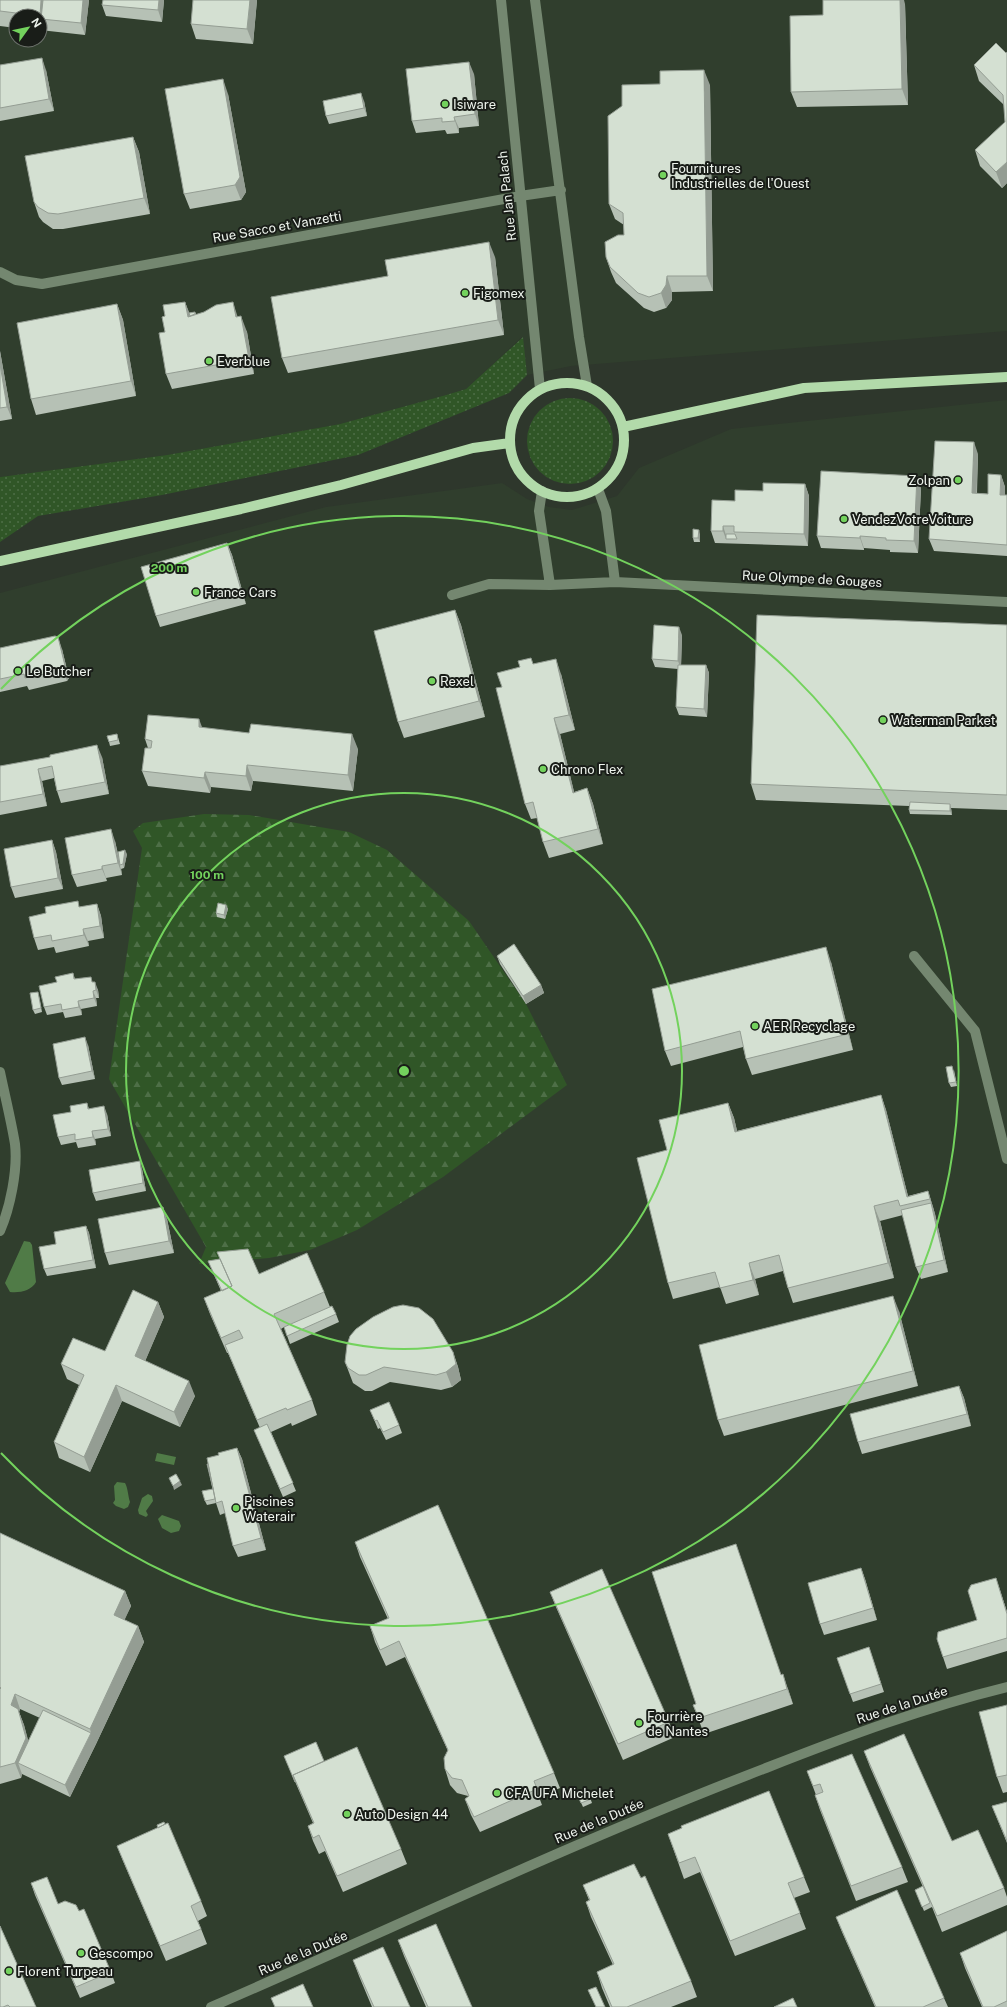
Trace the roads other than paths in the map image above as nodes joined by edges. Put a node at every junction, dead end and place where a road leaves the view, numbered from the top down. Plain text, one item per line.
1 (501, 0) edge
2 (535, 0) edge
3 (560, 190) junction
4 (520, 196) junction
5 (0, 272) edge
6 (1007, 377) edge
7 (587, 386) junction
8 (540, 389) junction
9 (623, 426) junction
10 (510, 443) junction
11 (598, 489) junction
12 (542, 492) junction
13 (0, 561) edge
14 (615, 582) junction
15 (550, 585) junction
16 (452, 595) dead end
17 (1007, 602) edge
18 (914, 956) dead end
19 (0, 1072) edge
20 (1007, 1159) edge
21 (0, 1231) edge
22 (1007, 1686) edge
23 (211, 2007) edge

1 - 4 street, Rue Jan Palach
2 - 3 street
3 - 4 street, Rue Sacco et Vanzetti
3 - 7 street
4 - 5 street, Rue Sacco et Vanzetti
4 - 8 street, Rue Jan Palach
6 - 9 main road
7 - 8 main road
7 - 9 main road
8 - 10 main road
9 - 11 main road
10 - 12 main road
10 - 13 main road
11 - 12 main road
11 - 14 street
12 - 15 street
14 - 15 street, Rue Olympe de Gouges
14 - 17 street, Rue Olympe de Gouges
15 - 16 street, Rue Olympe de Gouges
18 - 20 street
19 - 21 street
22 - 23 street, Rue de la Dutée

